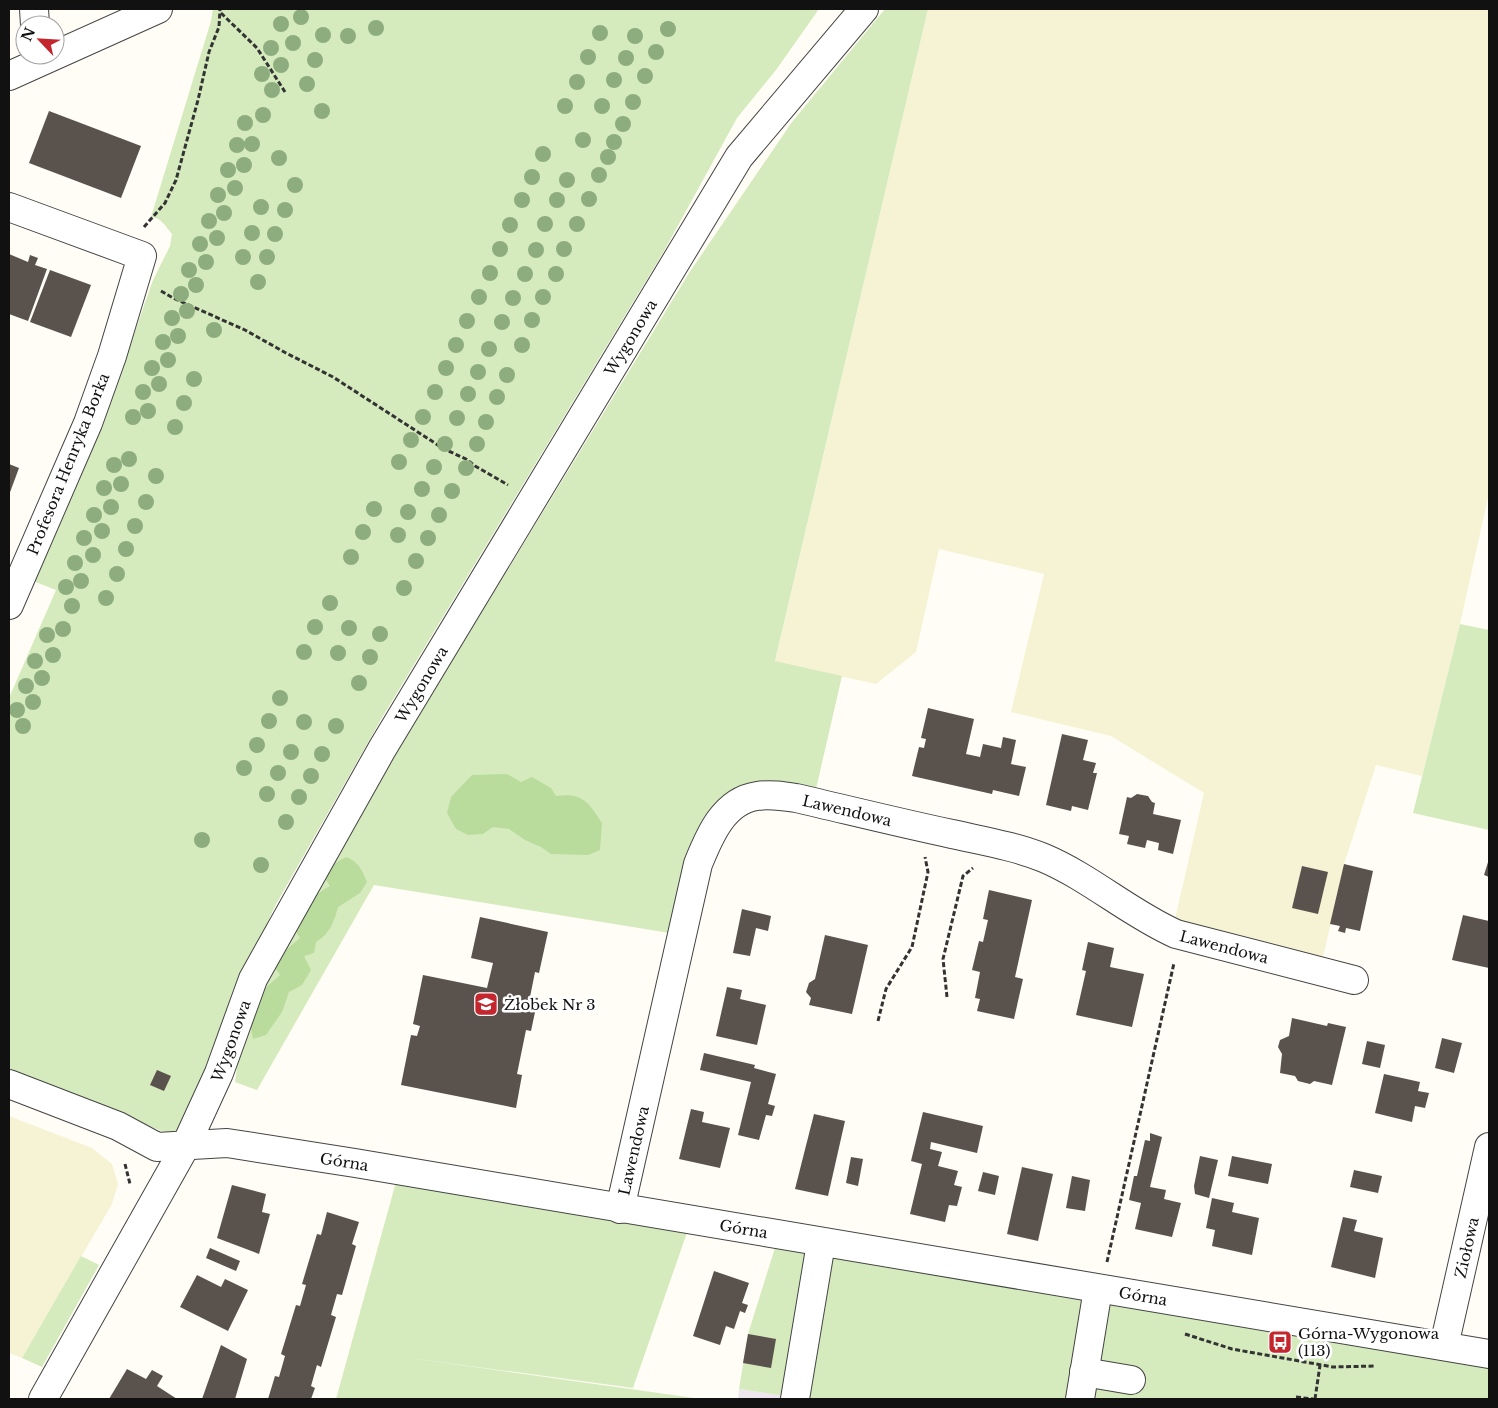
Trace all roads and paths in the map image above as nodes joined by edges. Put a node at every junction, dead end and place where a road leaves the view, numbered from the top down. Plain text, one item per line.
1 (158, 9) edge
2 (864, 9) edge
3 (220, 11) edge
4 (65, 48) edge
5 (28, 65) edge
6 (9, 76) edge
7 (285, 92) dead end
8 (9, 207) edge
9 (130, 260) junction
10 (532, 501) junction
11 (11, 592) edge
12 (921, 851) dead end
13 (978, 865) dead end
14 (1175, 960) dead end
15 (1354, 980) dead end
16 (947, 997) dead end
17 (878, 1021) dead end
18 (9, 1084) edge
19 (185, 1147) junction
20 (1489, 1147) edge
21 (123, 1160) dead end
22 (129, 1190) dead end
23 (620, 1209) junction
24 (822, 1243) junction
25 (1098, 1289) junction
26 (1444, 1346) junction
27 (1489, 1354) edge
28 (1320, 1364) dead end
29 (1084, 1372) junction
30 (1131, 1380) dead end
31 (1296, 1397) dead end
32 (44, 1399) edge
33 (795, 1399) edge
34 (1080, 1399) edge
35 (1314, 1399) edge

1 - 4 street
2 - 10 street, Wygonowa
3 - 7 path
3 - 9 path
5 - 6 street
8 - 9 street
9 - 10 path
9 - 11 street, Profesora Henryka Borka
10 - 19 street, Wygonowa
12 - 17 path
13 - 16 path
14 - 25 path
15 - 23 street, Lawendowa
18 - 19 street, Górna
19 - 23 street, Górna
19 - 32 street, Wygonowa
20 - 26 street, Ziołowa
21 - 22 path
23 - 24 street, Górna
24 - 25 street, Górna
24 - 33 street
25 - 26 street, Górna
25 - 29 street
26 - 27 street, Górna
28 - 35 path
29 - 30 street
29 - 34 street
31 - 35 path

